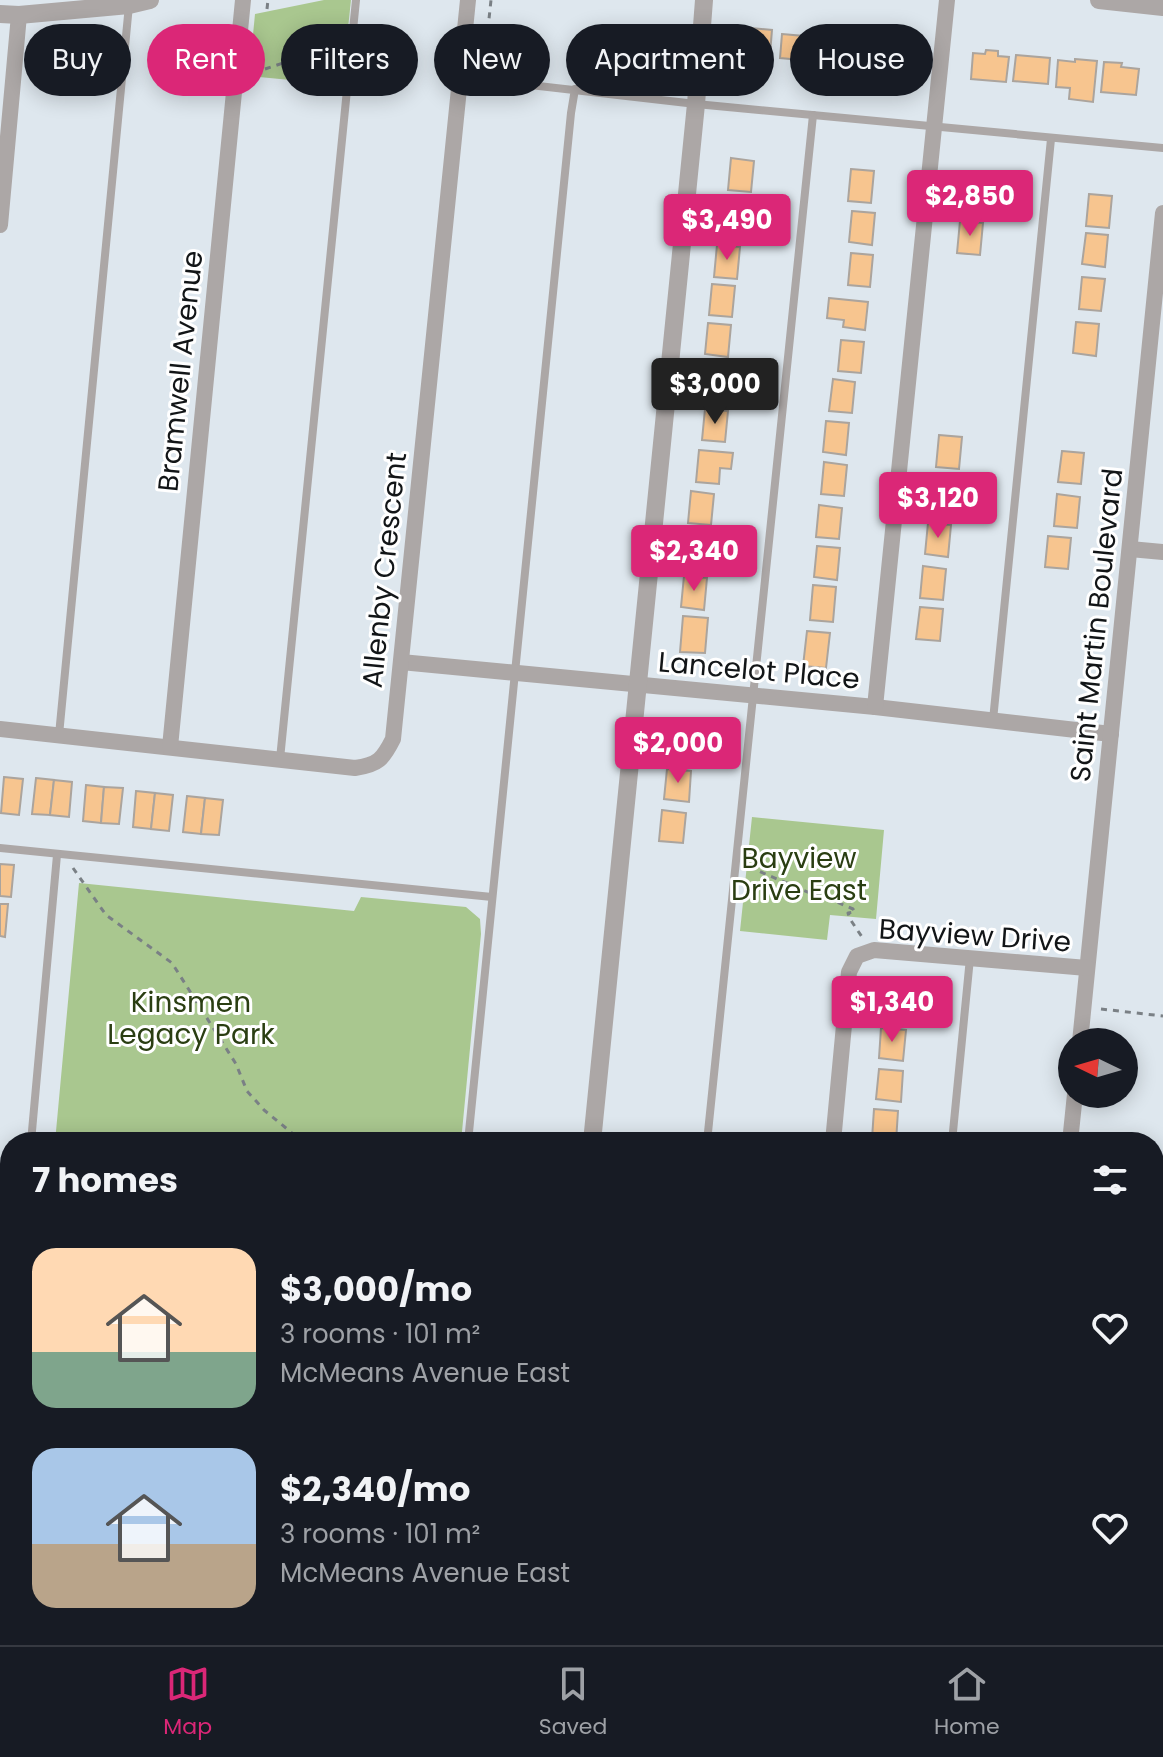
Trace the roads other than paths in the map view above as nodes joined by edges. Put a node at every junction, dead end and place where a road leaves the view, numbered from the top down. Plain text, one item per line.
1 (150, 0) edge
2 (243, 0) edge
3 (356, 0) edge
4 (468, 0) edge
5 (704, 0) edge
6 (947, 0) edge
7 (1099, 0) edge
8 (129, 5) junction
9 (19, 7) edge
10 (1163, 7) edge
11 (0, 14) edge
12 (466, 24) edge
13 (458, 96) edge
14 (574, 96) edge
15 (631, 96) edge
16 (696, 104) junction
17 (813, 115) junction
18 (933, 127) junction
19 (1051, 139) junction
20 (1163, 148) edge
21 (1163, 213) edge
22 (0, 225) edge
23 (1130, 549) junction
24 (1163, 552) edge
25 (401, 662) junction
26 (516, 673) junction
27 (638, 685) junction
28 (753, 694) junction
29 (875, 707) junction
30 (993, 720) junction
31 (0, 729) edge
32 (1111, 734) junction
33 (59, 735) junction
34 (170, 747) junction
35 (280, 759) junction
36 (0, 848) edge
37 (61, 855) junction
38 (492, 897) junction
39 (970, 958) junction
40 (1087, 968) junction
41 (1081, 1028) edge
42 (1074, 1108) edge
43 (32, 1132) edge
44 (469, 1132) edge
45 (593, 1132) edge
46 (708, 1132) edge
47 (834, 1132) edge
48 (953, 1132) edge
49 (1071, 1132) edge

1 - 8 street
2 - 34 street, Bramwell Avenue
3 - 35 lane
4 - 12 street, Allenby Crescent
5 - 16 street
6 - 18 street
7 - 10 street
8 - 9 street
8 - 33 lane
9 - 11 street
9 - 22 street
13 - 25 street, Allenby Crescent
14 - 26 lane
15 - 16 lane
16 - 17 lane
16 - 27 street
17 - 18 lane
17 - 28 lane
18 - 19 lane
18 - 29 street
19 - 20 lane
19 - 30 lane
21 - 23 street, Saint Martin Boulevard
23 - 24 street
23 - 32 street, Saint Martin Boulevard
25 - 26 street, Lancelot Place
25 - 35 street, Allenby Crescent
26 - 27 street, Lancelot Place
26 - 38 lane
27 - 28 street, Lancelot Place
27 - 45 street
28 - 29 street, Lancelot Place
28 - 46 lane
29 - 30 street, Lancelot Place
30 - 32 street, Lancelot Place
31 - 33 street, Allenby Crescent
32 - 40 street, Saint Martin Boulevard
33 - 34 street, Allenby Crescent
34 - 35 street, Allenby Crescent
36 - 37 lane
37 - 38 lane
37 - 43 lane
38 - 44 lane
39 - 40 street, Bayview Drive
39 - 47 street, Bayview Drive
39 - 48 lane
40 - 41 street, Saint Martin Boulevard
42 - 49 street

